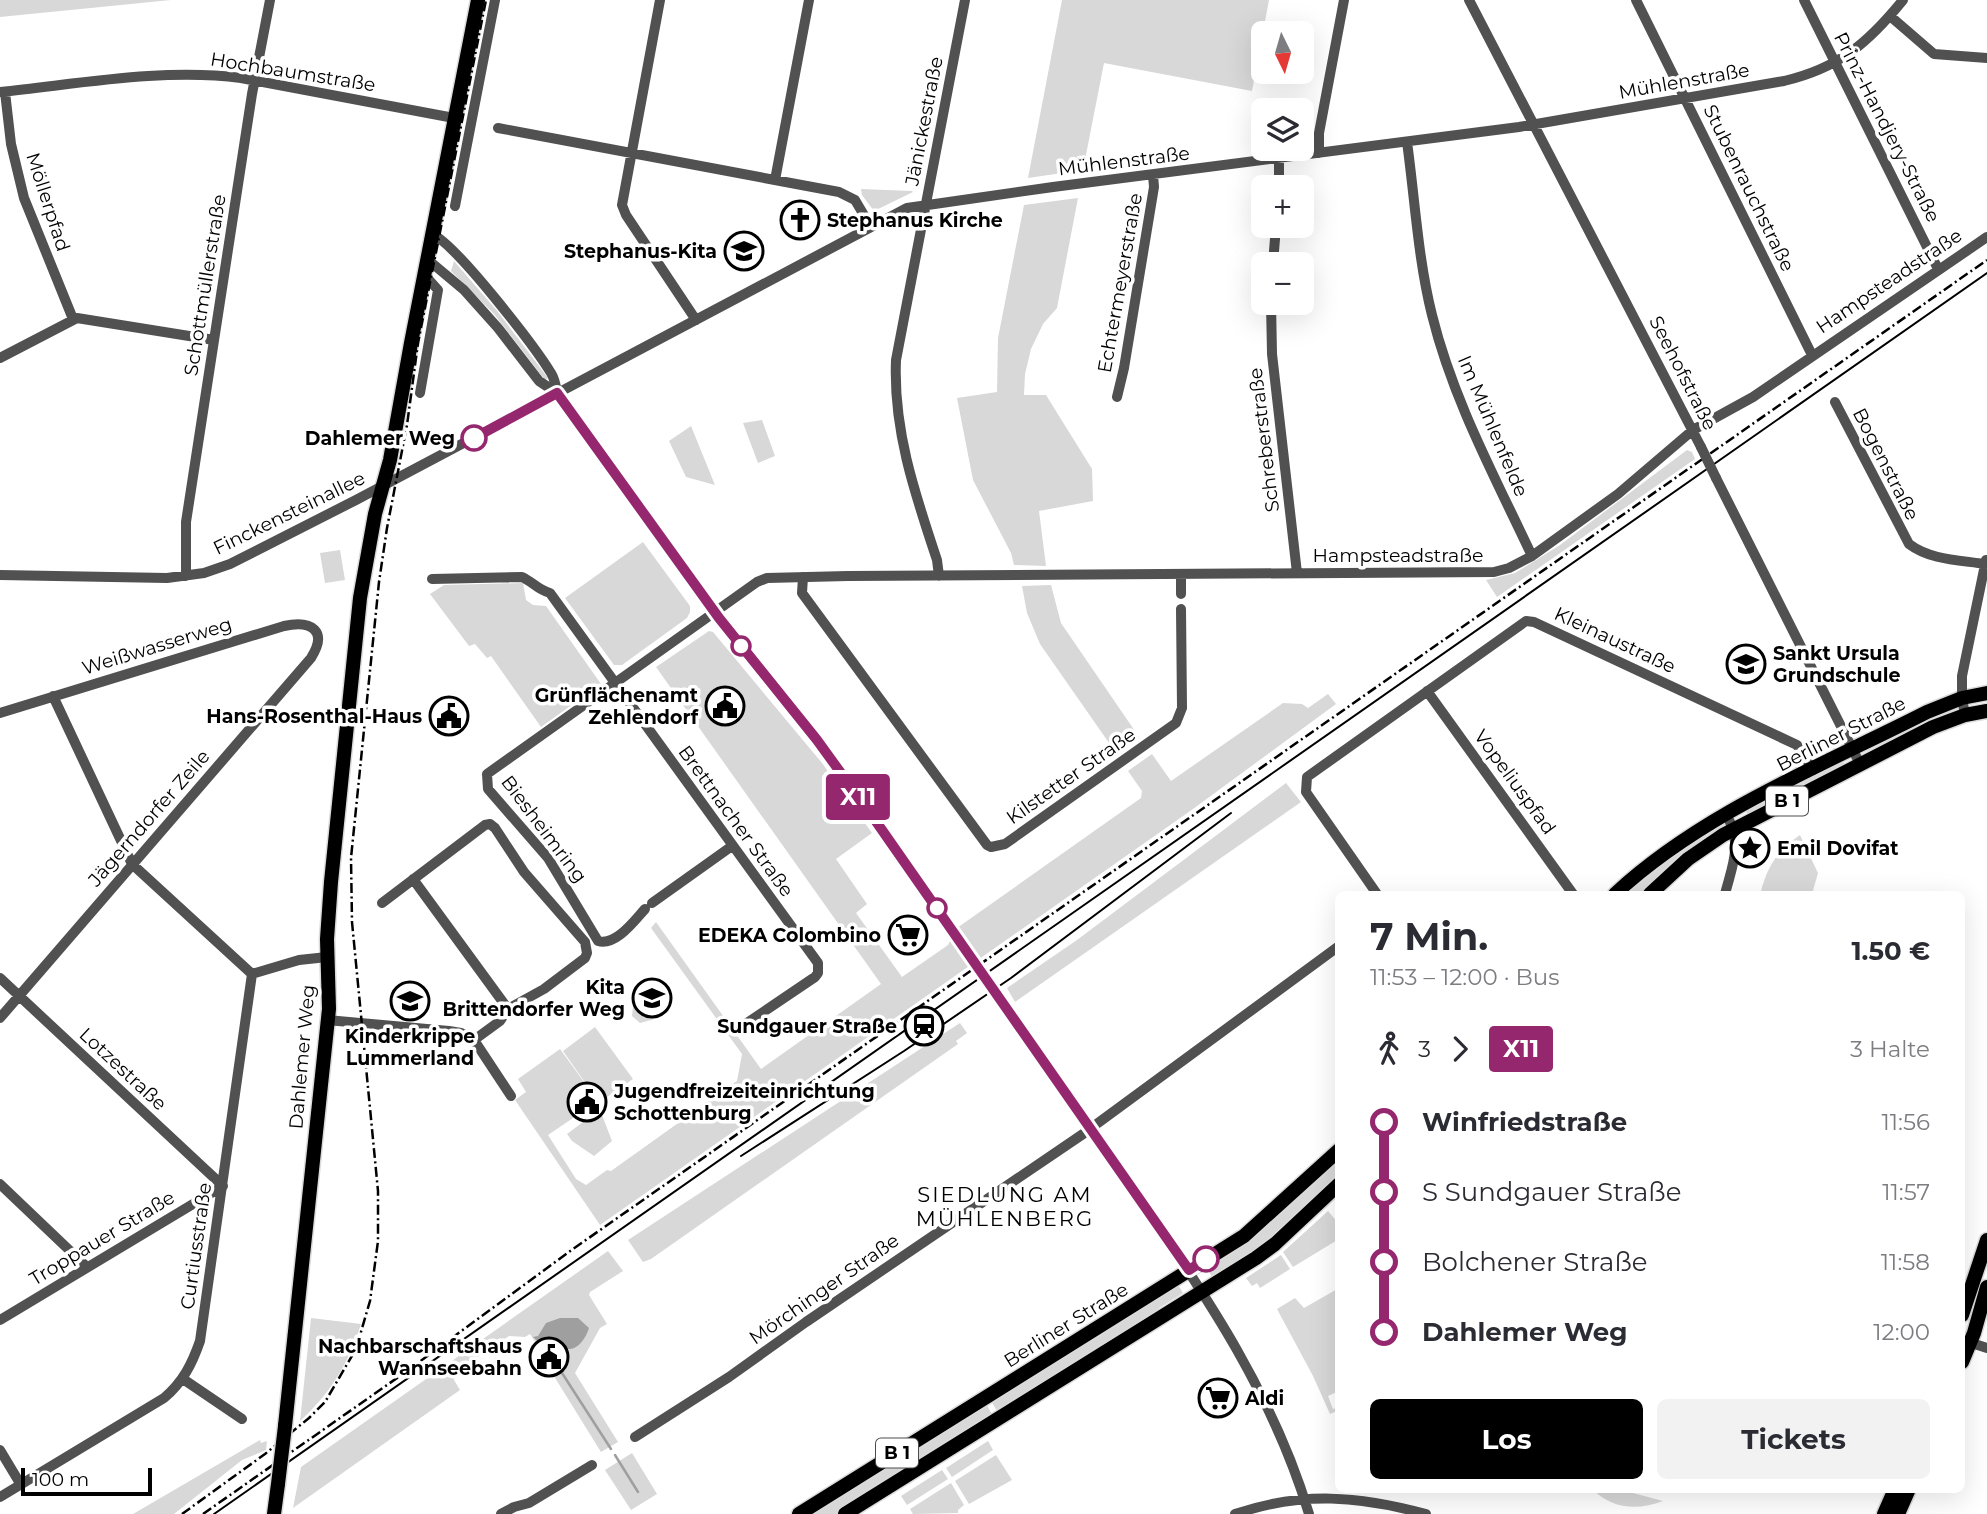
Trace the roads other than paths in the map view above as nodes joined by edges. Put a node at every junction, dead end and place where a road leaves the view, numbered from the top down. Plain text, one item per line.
1 (270, 0) edge
2 (478, 0) edge
3 (495, 0) edge
4 (660, 0) edge
5 (809, 0) edge
6 (965, 0) edge
7 (1344, 0) edge
8 (1469, 0) edge
9 (1636, 0) edge
10 (1804, 0) edge
11 (1903, 0) edge
12 (1890, 16) junction
13 (1987, 58) edge
14 (1835, 63) junction
15 (255, 80) junction
16 (460, 88) junction
17 (3, 92) edge
18 (477, 92) junction
19 (1685, 99) junction
20 (454, 118) junction
21 (1535, 125) junction
22 (498, 128) dead end
23 (1407, 142) junction
24 (631, 153) junction
25 (1319, 153) junction
26 (1314, 154) edge
27 (446, 159) junction
28 (1263, 161) edge
29 (463, 163) junction
30 (1153, 175) junction
31 (775, 180) junction
32 (926, 204) junction
33 (455, 206) dead end
34 (871, 227) junction
35 (432, 234) junction
36 (1987, 237) edge
37 (427, 259) junction
38 (1938, 269) junction
39 (424, 278) junction
40 (1271, 315) edge
41 (72, 319) junction
42 (696, 320) junction
43 (214, 340) junction
44 (1812, 355) junction
45 (0, 358) edge
46 (420, 393) dead end
47 (557, 393) junction
48 (1117, 397) dead end
49 (1835, 402) dead end
50 (1693, 430) junction
51 (384, 486) junction
52 (1532, 556) junction
53 (1986, 561) edge
54 (1297, 573) junction
55 (1181, 574) junction
56 (0, 575) edge
57 (186, 576) junction
58 (939, 576) junction
59 (803, 577) junction
60 (432, 579) dead end
61 (1181, 594) dead end
62 (1181, 609) dead end
63 (714, 611) junction
64 (320, 638) joint
65 (614, 683) junction
66 (1427, 691) junction
67 (1987, 694) edge
68 (53, 696) junction
69 (1962, 698) junction
70 (1987, 711) edge
71 (0, 713) edge
72 (1965, 715) junction
73 (537, 740) joint
74 (1852, 750) junction
75 (1860, 764) junction
76 (1813, 770) junction
77 (1726, 814) junction
78 (1734, 828) junction
79 (732, 846) junction
80 (132, 864) junction
81 (413, 879) junction
82 (1375, 891) edge
83 (1571, 891) edge
84 (1619, 891) edge
85 (1653, 891) edge
86 (1726, 891) edge
87 (382, 903) dead end
88 (1335, 949) edge
89 (327, 957) junction
90 (252, 974) junction
91 (0, 978) edge
92 (19, 996) junction
93 (508, 1009) junction
94 (0, 1018) edge
95 (327, 1020) junction
96 (744, 1025) dead end
97 (474, 1040) junction
98 (511, 1096) dead end
99 (1091, 1128) junction
100 (1335, 1154) edge
101 (0, 1184) edge
102 (223, 1186) junction
103 (1335, 1188) edge
104 (1987, 1240) edge
105 (87, 1267) junction
106 (1189, 1270) junction
107 (1987, 1287) edge
108 (1202, 1291) junction
109 (1965, 1306) edge
110 (0, 1320) edge
111 (1966, 1341) edge
112 (1987, 1348) edge
113 (183, 1379) junction
114 (242, 1419) dead end
115 (635, 1437) dead end
116 (0, 1450) edge
117 (592, 1465) dead end
118 (21, 1485) junction
119 (1893, 1493) edge
120 (1907, 1493) edge
121 (0, 1497) edge
122 (1304, 1498) junction
123 (274, 1514) edge
124 (501, 1514) edge
125 (799, 1514) edge
126 (845, 1514) edge
127 (1235, 1514) edge
128 (1309, 1514) edge
129 (1426, 1514) edge
130 (1884, 1514) edge
131 (1898, 1514) edge

1 - 15 street, Schottmüllerstraße
2 - 16 main road, Dahlemer Weg
3 - 18 street
4 - 24 street
5 - 31 street
6 - 32 street, Jänickestraße
7 - 25 street
8 - 21 street, Seehofstraße
9 - 19 street, Stubenrauchstraße
10 - 14 street, Prinz-Handjery-Straße
11 - 12 street, Mühlenstraße
12 - 13 street
12 - 14 street, Mühlenstraße
14 - 19 street, Mühlenstraße
14 - 38 street, Prinz-Handjery-Straße
15 - 17 street, Hochbaumstraße
15 - 20 street, Hochbaumstraße
15 - 43 street, Schottmüllerstraße
16 - 18 street
16 - 20 main road, Dahlemer Weg
17 - 41 street, Möllerpfad
18 - 29 street
19 - 21 street, Mühlenstraße
19 - 44 street, Stubenrauchstraße
20 - 27 main road, Dahlemer Weg
21 - 23 street, Mühlenstraße
21 - 50 street, Seehofstraße
22 - 24 street
23 - 25 street, Mühlenstraße
23 - 52 street, Im Mühlenfelde
24 - 31 street
24 - 42 street
25 - 26 street, Mühlenstraße
27 - 29 street
27 - 35 main road, Dahlemer Weg
28 - 30 street, Mühlenstraße
29 - 33 street
30 - 32 street, Mühlenstraße
30 - 48 street, Echtermeyerstraße
31 - 34 street
32 - 34 street, Mühlenstraße
32 - 58 street, Jänickestraße
34 - 42 street, Mühlenstraße
35 - 37 main road, Dahlemer Weg
35 - 47 street
36 - 38 street, Hampsteadstraße
37 - 39 main road, Dahlemer Weg
37 - 47 street
38 - 44 street, Hampsteadstraße
39 - 46 street
39 - 51 main road, Dahlemer Weg
40 - 54 street, Schreberstraße
41 - 43 street
41 - 45 street
42 - 47 street, Mühlenstraße
43 - 57 street, Schottmüllerstraße
44 - 50 street, Hampsteadstraße
47 - 51 street, Mühlenstraße
47 - 63 street
49 - 53 street, Bogenstraße
50 - 52 street, Hampsteadstraße
50 - 74 street, Seehofstraße, bridge
51 - 57 street, Finckensteinallee
51 - 89 main road, Dahlemer Weg
52 - 54 street, Hampsteadstraße
53 - 69 street
54 - 55 street, Hampsteadstraße
55 - 58 street, Hampsteadstraße
55 - 61 street
56 - 57 street, Finckensteinallee
58 - 59 street, Hampsteadstraße
59 - 62 street, Kilstetter Straße
59 - 63 street, Hampsteadstraße
60 - 65 street, Brettnacher Straße
63 - 65 street, Hampsteadstraße
63 - 99 street, bridge
64 - 68 street, Weißwasserweg
64 - 80 street, Jägerndorfer Zeile
65 - 73 street, Hampsteadstraße
65 - 79 street, Brettnacher Straße
66 - 76 street, Kleinaustraße
66 - 82 street, Kleinaustraße
66 - 83 street, Vopeliuspfad
67 - 69 main road, Berliner Straße / B 1
68 - 71 street, Weißwasserweg
68 - 80 street
69 - 72 street
69 - 74 main road, Berliner Straße / B 1
70 - 72 main road, Berliner Straße / B 1
72 - 75 main road, Berliner Straße / B 1
73 - 79 street, Biesheimring
74 - 75 street, Seehofstraße
74 - 76 main road, Berliner Straße / B 1
75 - 78 main road, Berliner Straße / B 1
76 - 77 main road, Berliner Straße / B 1
77 - 78 street
77 - 84 main road, Berliner Straße / B 1
78 - 85 main road, Berliner Straße / B 1
78 - 86 street
79 - 96 street, Brettnacher Straße
80 - 90 street
80 - 92 street, Jägerndorfer Zeile
81 - 87 street
81 - 93 street
81 - 93 street
88 - 99 street, Mörchinger Straße
89 - 90 street
89 - 95 main road, Dahlemer Weg
90 - 102 street, Curtiusstraße
91 - 92 street, Lotzestraße
92 - 94 street, Jägerndorfer Zeile
92 - 102 street, Lotzestraße
93 - 97 street
95 - 97 street
95 - 123 main road, Dahlemer Weg, bridge
97 - 98 street
99 - 106 street
99 - 115 street, Mörchinger Straße
100 - 106 main road, Berliner Straße / B 1
101 - 105 street
102 - 105 street, Troppauer Straße
102 - 113 street, Curtiusstraße
103 - 108 main road, B 1
104 - 109 main road
105 - 110 street, Troppauer Straße
106 - 108 street
106 - 125 main road, Berliner Straße / B 1
107 - 111 main road
108 - 122 street
108 - 126 main road, B 1
111 - 112 street
113 - 114 street
113 - 118 street, Curtiusstraße
116 - 118 street
117 - 124 street
118 - 121 street, Curtiusstraße
119 - 130 main road
120 - 131 main road
122 - 127 street
122 - 128 street
122 - 129 street

